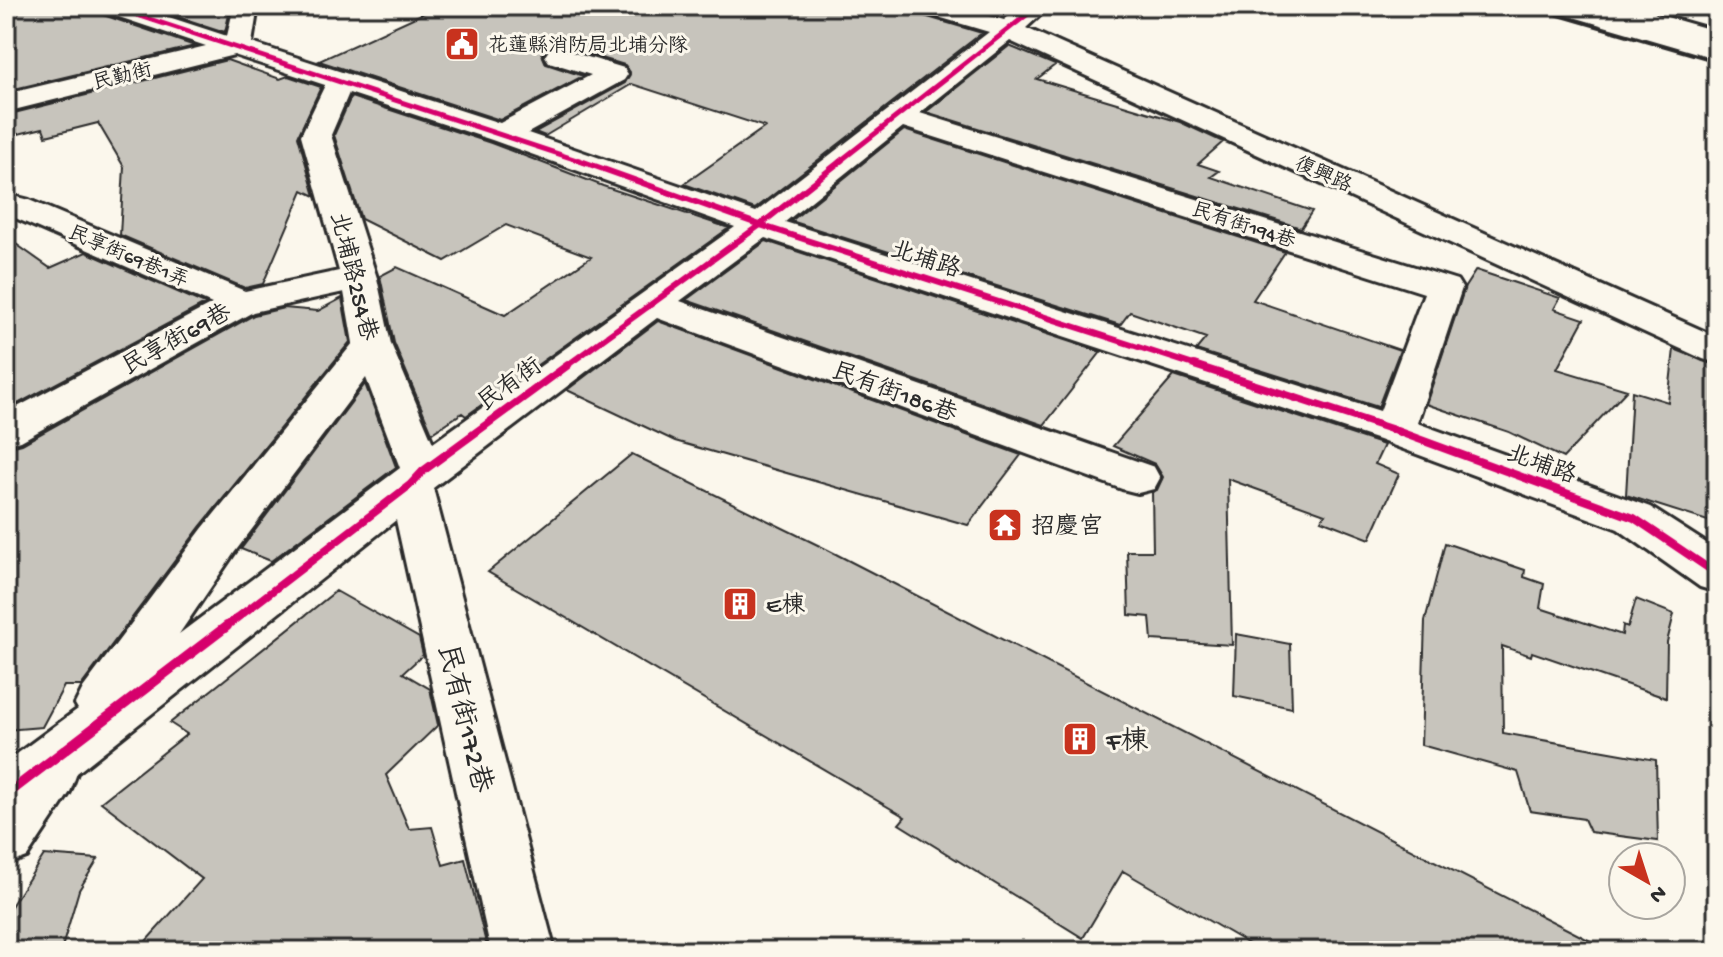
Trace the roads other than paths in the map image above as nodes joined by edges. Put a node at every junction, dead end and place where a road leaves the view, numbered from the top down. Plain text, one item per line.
1 (110, 6) edge
2 (246, 6) edge
3 (927, 6) edge
4 (1038, 6) edge
5 (1666, 6) edge
6 (1717, 20) edge
7 (1006, 29) junction
8 (238, 46) junction
9 (558, 56) dead end
10 (341, 81) junction
11 (6, 103) edge
12 (899, 116) junction
13 (503, 134) junction
14 (17, 207) dead end
15 (760, 225) junction
16 (359, 278) junction
17 (241, 303) junction
18 (653, 304) junction
19 (372, 344) junction
20 (1717, 351) edge
21 (1394, 430) junction
22 (6, 431) edge
23 (417, 478) junction
24 (1138, 478) dead end
25 (1634, 518) junction
26 (1717, 537) edge
27 (1717, 574) edge
28 (70, 747) junction
29 (6, 795) edge
30 (6, 838) edge
31 (523, 951) edge

1 - 8 street, 北埔路
2 - 8 street
3 - 7 street, 復興路
4 - 7 street, 民有街
5 - 6 street
7 - 12 street, 民有街
7 - 20 street, 復興路
8 - 10 street, 北埔路
8 - 11 street, 民勤街
9 - 13 street
10 - 13 street, 北埔路
10 - 16 street, 北埔路254巷
12 - 15 street, 民有街
12 - 21 street, 民有街194巷
13 - 15 street, 北埔路
14 - 17 street, 民享街69巷1弄
15 - 18 street, 民有街
15 - 21 street, 北埔路
16 - 17 street, 民享街69巷
16 - 19 street, 北埔路254巷
17 - 22 street, 民享街69巷
18 - 23 street, 民有街
18 - 24 street, 民有街186巷
19 - 23 street, 北埔路254巷
19 - 28 street
21 - 25 street, 北埔路
23 - 28 street, 民有街
23 - 31 street, 民有街172巷
25 - 26 street
25 - 27 street, 北埔路
28 - 29 street, 民有街
28 - 30 street

